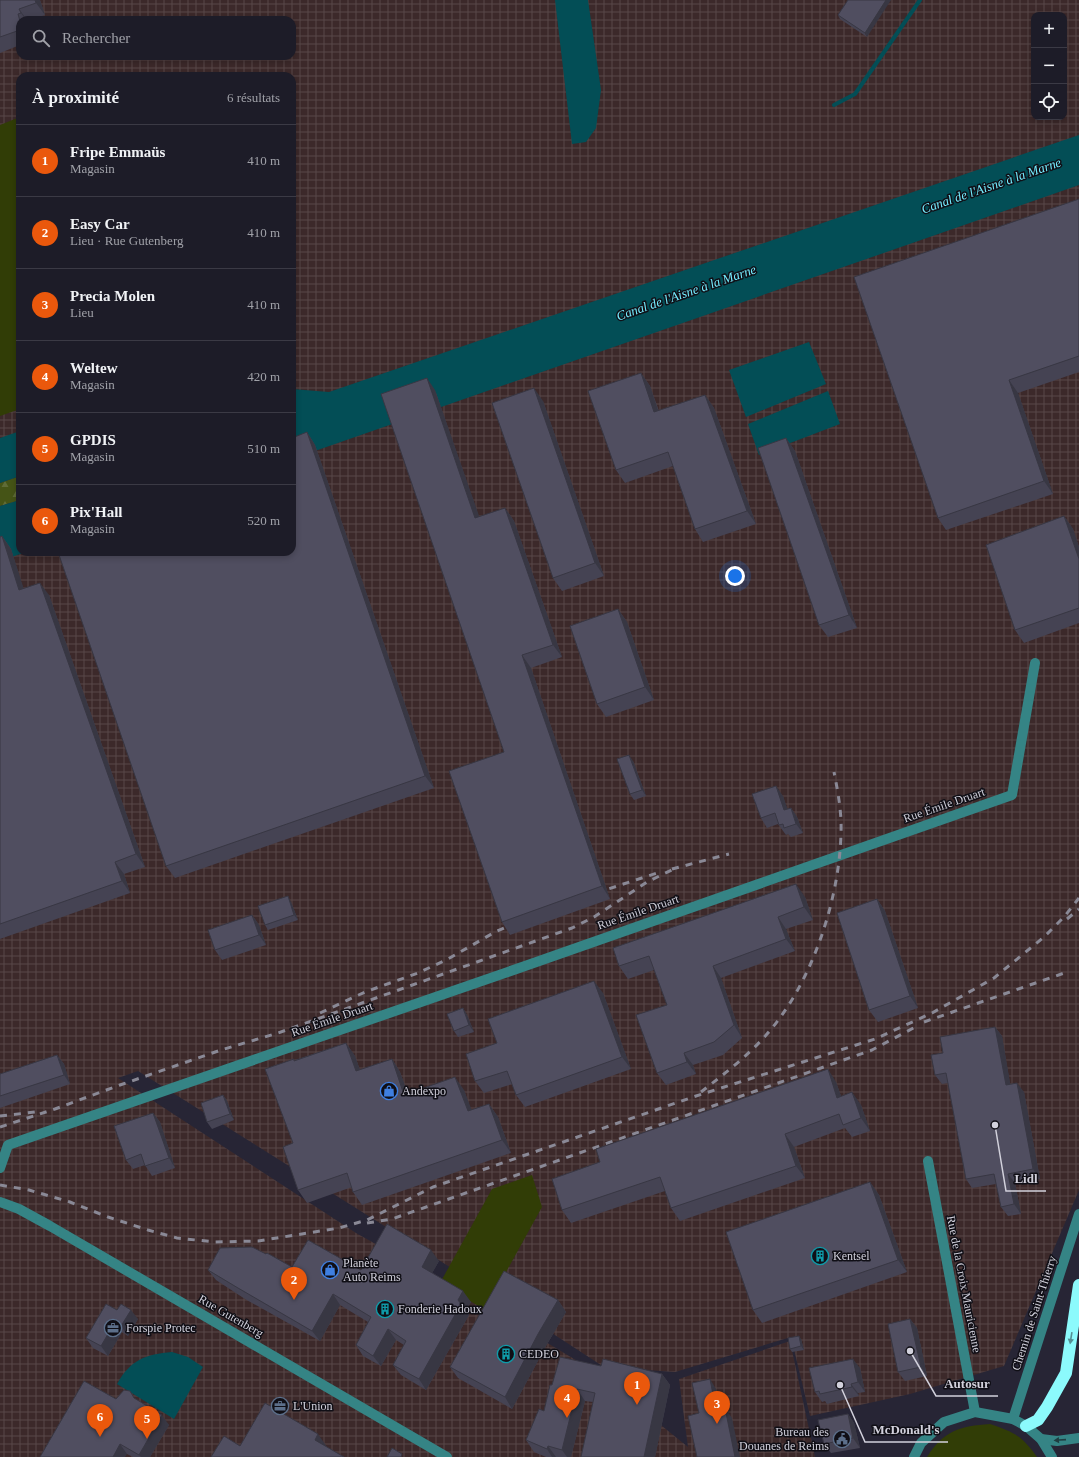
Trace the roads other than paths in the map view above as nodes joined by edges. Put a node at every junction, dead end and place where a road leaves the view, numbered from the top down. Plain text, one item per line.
1 (1035, 663) dead end
2 (928, 1161) dead end
3 (0, 1168) edge
4 (0, 1202) edge
5 (1079, 1214) edge
6 (1079, 1285) edge
7 (975, 1412) junction
8 (1013, 1419) junction
9 (1026, 1426) junction
10 (1079, 1438) edge
11 (1041, 1440) junction
12 (447, 1457) edge
13 (914, 1457) edge
14 (1052, 1457) edge

1 - 3 street, Rue Émile Druart
2 - 7 street, Rue de la Croix Mauricienne
4 - 12 street, Rue Gutenberg
5 - 8 street, Chemin de Saint-Thierry
6 -> 9 highway
7 - 8 street
7 - 13 street
8 - 9 street
9 - 11 street
10 -> 11 street
11 - 14 street

